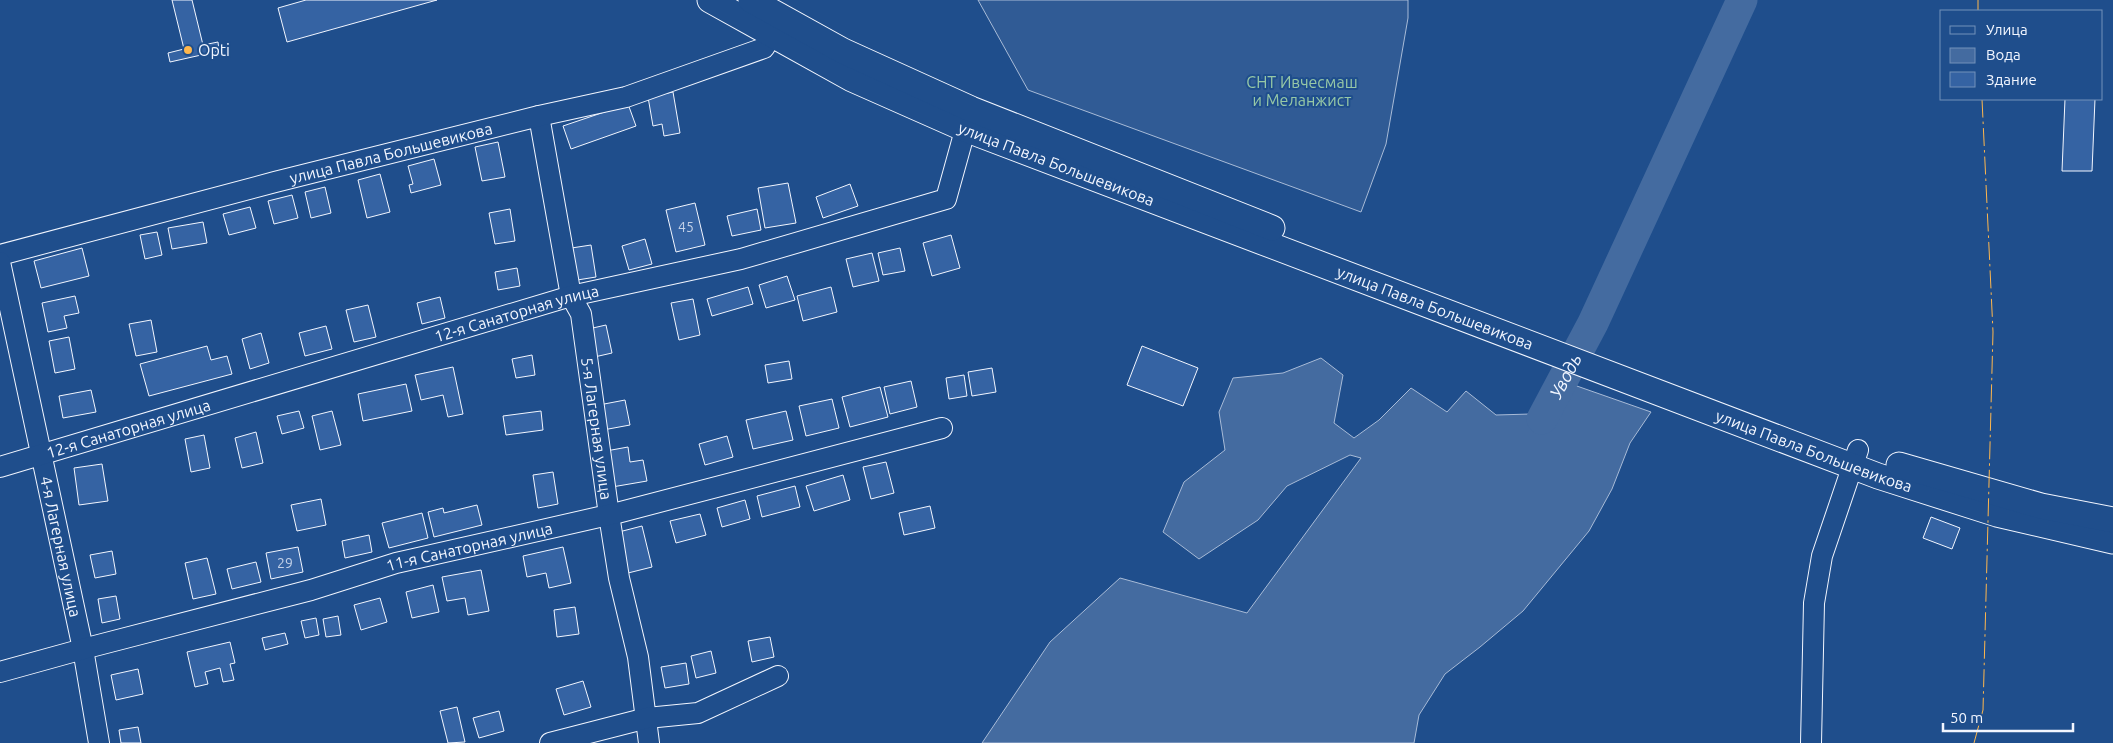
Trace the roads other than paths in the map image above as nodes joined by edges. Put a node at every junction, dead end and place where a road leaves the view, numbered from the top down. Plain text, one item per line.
1 (710, 0) edge
2 (751, 0) edge
3 (772, 34) junction
4 (539, 116) junction
5 (968, 119) junction
6 (0, 255) edge
7 (0, 262) edge
8 (571, 296) junction
9 (942, 428) dead end
10 (42, 456) junction
11 (1856, 458) junction
12 (0, 467) edge
13 (609, 515) junction
14 (2113, 520) edge
15 (2113, 541) edge
16 (83, 649) junction
17 (0, 672) edge
18 (778, 676) dead end
19 (647, 718) junction
20 (99, 743) edge
21 (550, 743) edge
22 (649, 743) edge
23 (1811, 743) edge

1 - 3 main road, улица Павла Большевикова
2 - 5 main road, улица Павла Большевикова
3 - 4 street, улица Павла Большевикова
3 - 5 main road, улица Павла Большевикова
4 - 6 street, улица Павла Большевикова
4 - 8 street, 5-я Лагерная улица
5 - 8 street, 12-я Санаторная улица
5 - 11 main road, улица Павла Большевикова
7 - 10 street, 4-я Лагерная улица
8 - 10 street, 12-я Санаторная улица
8 - 13 street, 5-я Лагерная улица
9 - 13 street, 11-я Санаторная улица
10 - 12 street, 12-я Санаторная улица
10 - 16 street, 4-я Лагерная улица
11 - 14 main road, улица Павла Большевикова
11 - 15 main road, улица Павла Большевикова
11 - 23 street
13 - 16 street, 11-я Санаторная улица
13 - 19 street, 5-я Лагерная улица
16 - 17 street, 11-я Санаторная улица
16 - 20 street, 4-я Лагерная улица
18 - 19 street
19 - 21 street
19 - 22 street, 5-я Лагерная улица

